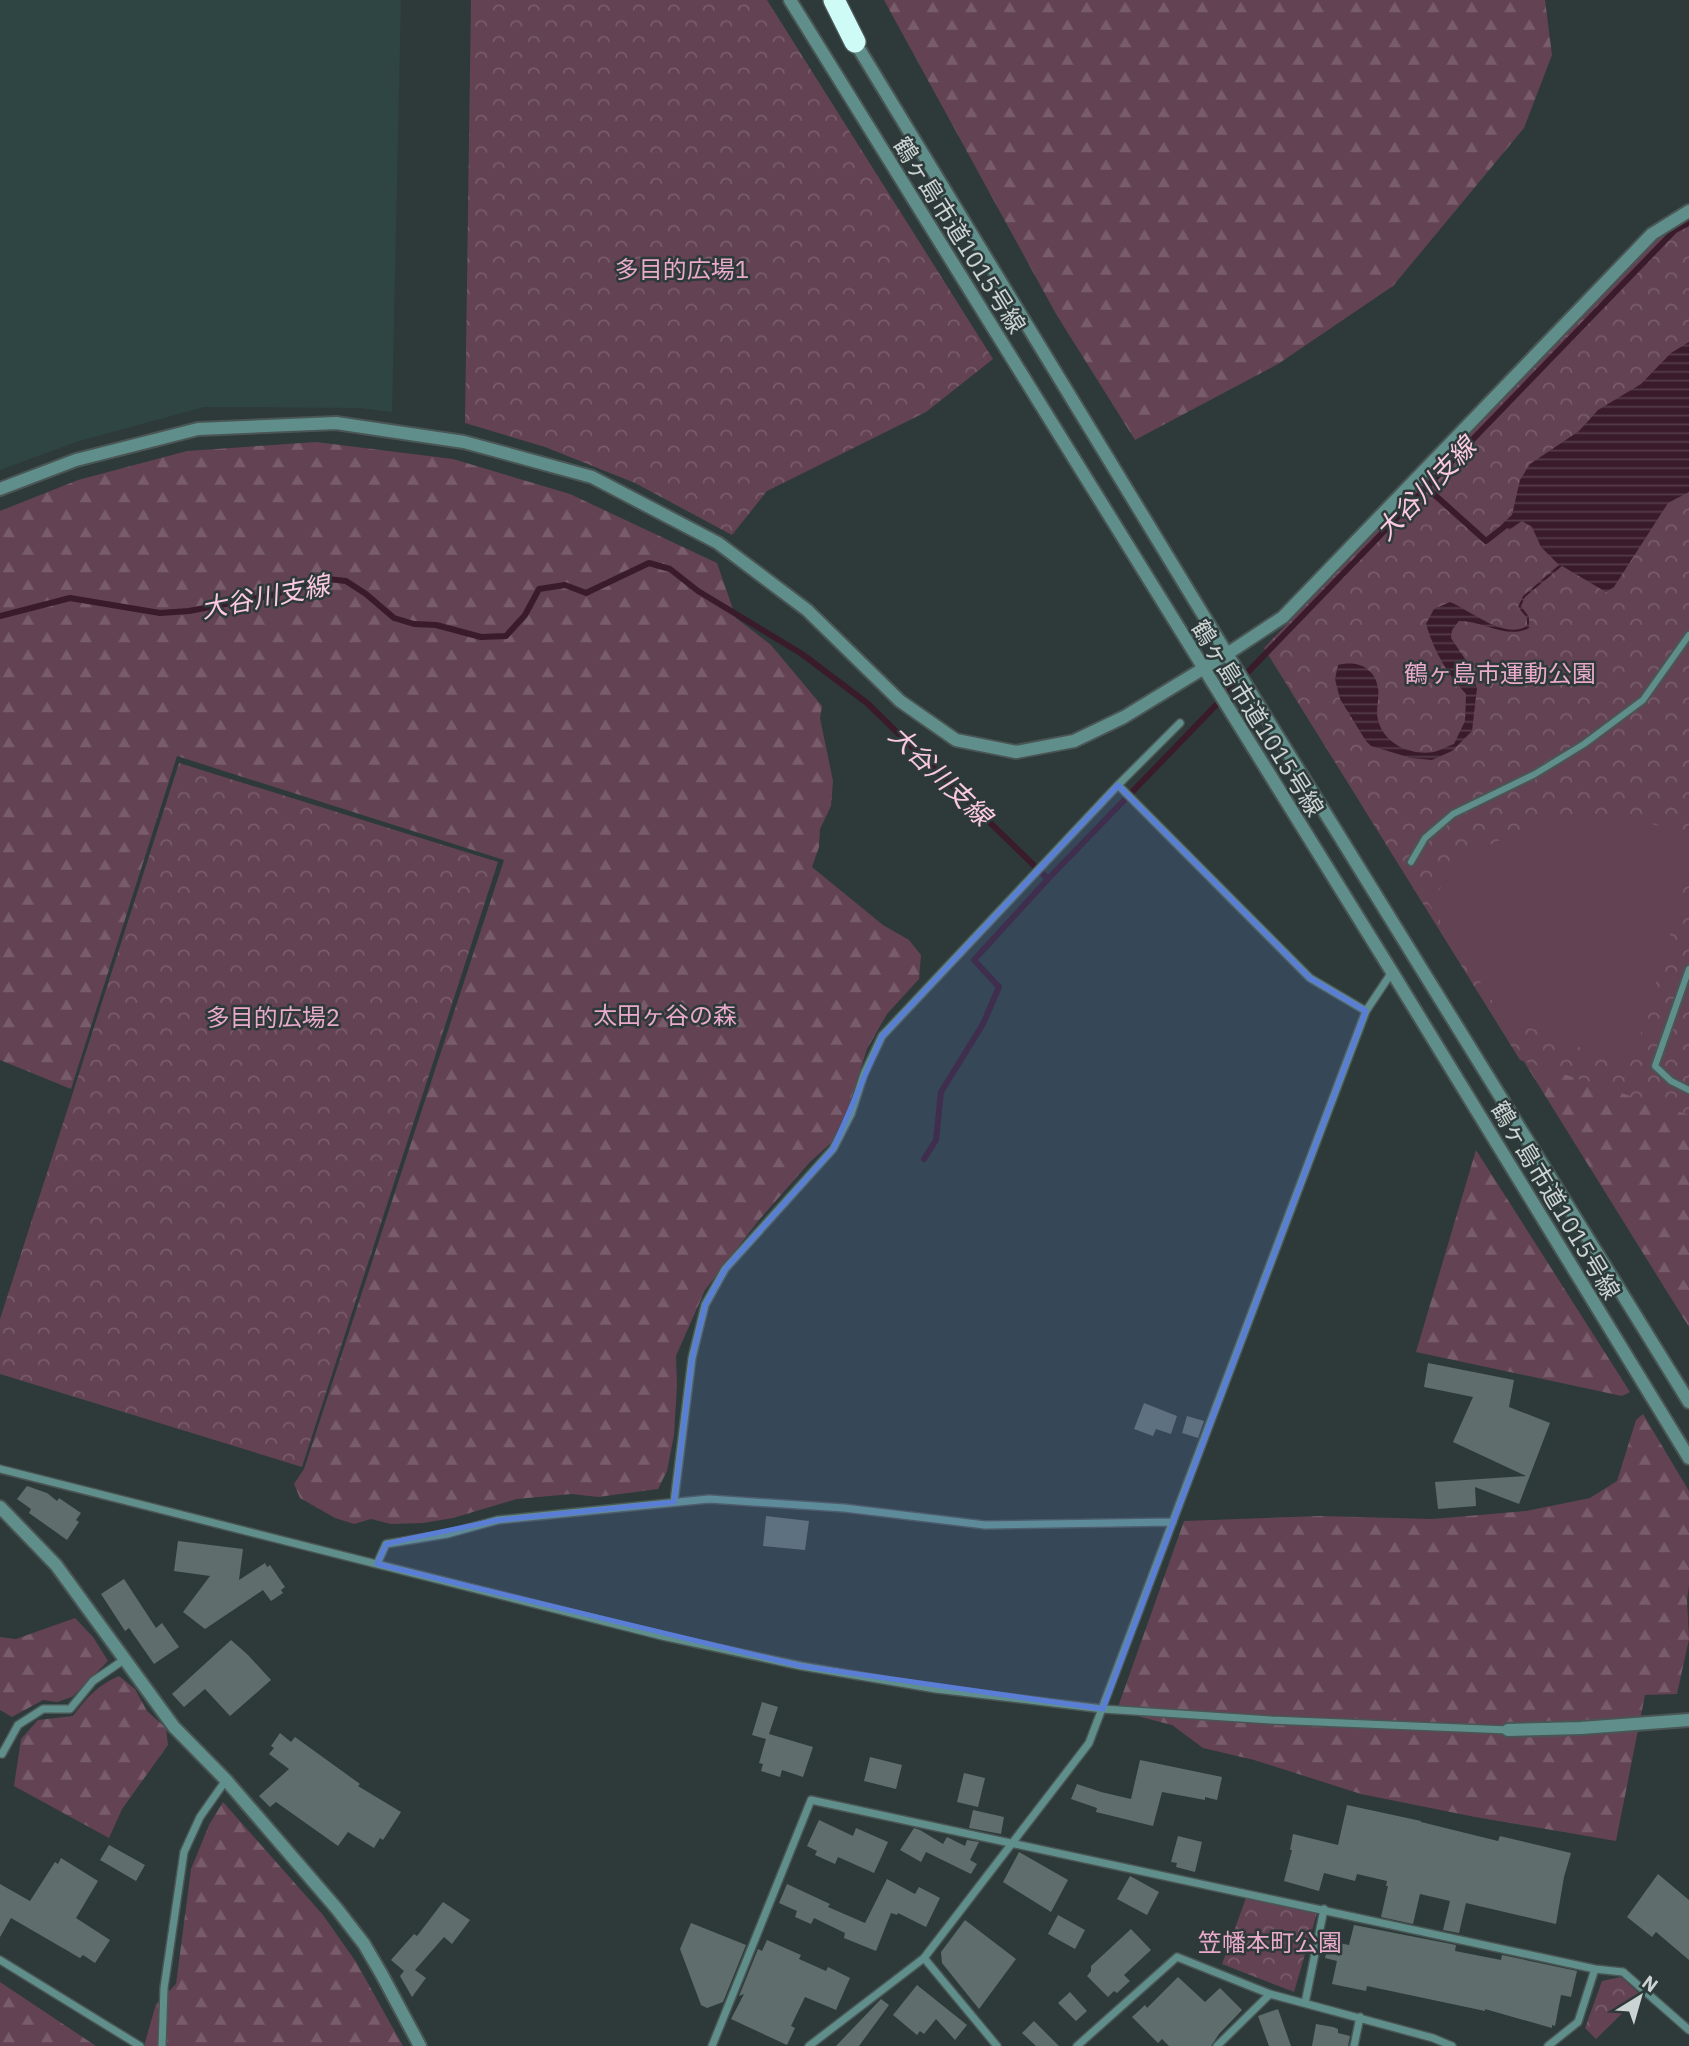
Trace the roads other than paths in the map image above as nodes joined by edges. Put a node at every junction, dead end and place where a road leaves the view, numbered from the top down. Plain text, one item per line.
1 (790, 0) edge
2 (832, 0) edge
3 (855, 42) joint
4 (1689, 211) edge
5 (0, 489) edge
6 (1689, 635) edge
7 (1227, 654) junction
8 (1203, 669) junction
9 (1180, 723) dead end
10 (1118, 785) junction
11 (1411, 862) dead end
12 (1689, 969) edge
13 (1392, 972) junction
14 (1366, 1011) junction
15 (1689, 1090) edge
16 (1689, 1402) edge
17 (1689, 1458) edge
18 (0, 1469) edge
19 (674, 1502) junction
20 (0, 1507) edge
21 (1173, 1522) junction
22 (377, 1564) junction
23 (125, 1659) junction
24 (1102, 1709) junction
25 (1689, 1720) edge
26 (1508, 1730) joint
27 (0, 1753) edge
28 (226, 1780) junction
29 (1012, 1843) junction
30 (1324, 1909) junction
31 (924, 1958) junction
32 (0, 1960) edge
33 (1595, 1969) junction
34 (1270, 1994) junction
35 (1305, 2003) junction
36 (1360, 2017) junction
37 (1689, 2030) edge
38 (1431, 2042) edge
39 (140, 2046) edge
40 (162, 2046) edge
41 (420, 2046) edge
42 (712, 2046) edge
43 (809, 2046) edge
44 (997, 2046) edge
45 (1077, 2046) edge
46 (1217, 2046) edge
47 (1354, 2046) edge
48 (1452, 2046) edge
49 (1548, 2046) edge

1 - 8 street, 鶴ヶ島市道1015号線
2 - 3 highway
3 - 7 street, 鶴ヶ島市道1015号線
4 - 7 street
5 - 8 street
6 - 11 street
7 - 8 street
7 - 16 street, 鶴ヶ島市道1015号線
8 - 13 street, 鶴ヶ島市道1015号線
9 - 10 street
10 - 14 street
10 - 19 street
12 - 15 street
13 - 14 street
13 - 17 street, 鶴ヶ島市道1015号線
14 - 21 street
18 - 22 street
19 - 21 street
19 - 22 street
20 - 23 street
21 - 24 street
22 - 24 street
23 - 27 street
23 - 28 street
24 - 26 street
24 - 29 street
25 - 26 street
28 - 40 street
28 - 41 street
29 - 30 street
29 - 31 street
29 - 42 street
30 - 33 street
30 - 35 street
31 - 43 street
31 - 44 street
32 - 39 street
33 - 37 street
33 - 49 street
34 - 35 street
34 - 45 street
34 - 46 street
35 - 36 street
36 - 38 street
36 - 47 street
38 - 48 street

